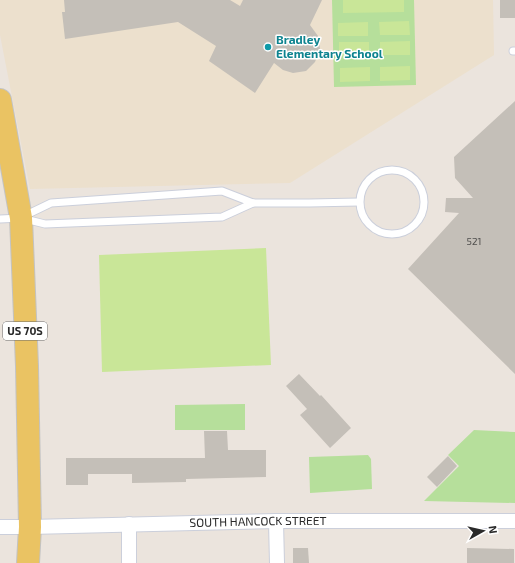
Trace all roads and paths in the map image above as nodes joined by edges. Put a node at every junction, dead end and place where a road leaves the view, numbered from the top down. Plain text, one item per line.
1 (0, 100) edge
2 (359, 202) junction
3 (253, 203) junction
4 (10, 219) edge
5 (276, 521) junction
6 (515, 521) edge
7 (129, 524) junction
8 (0, 527) edge
9 (30, 527) junction
10 (28, 563) edge
11 (129, 563) edge
12 (277, 563) edge

1 - 4 main road, US 70S
2 - 2 lane
2 - 3 lane
3 - 4 lane
3 - 4 lane
4 - 9 main road, US 70S
5 - 6 street, SOUTH HANCOCK STREET
5 - 7 street, SOUTH HANCOCK STREET
5 - 12 street
7 - 9 street, SOUTH HANCOCK STREET
7 - 11 street
8 - 9 street, SOUTH HANCOCK STREET
9 - 10 main road, US 70S

